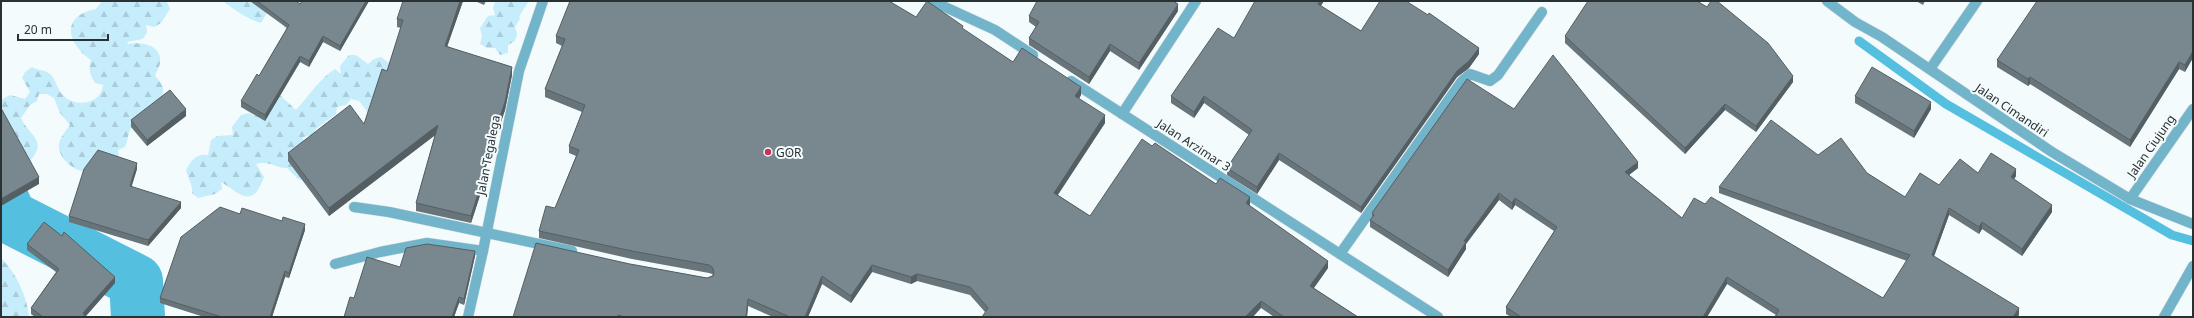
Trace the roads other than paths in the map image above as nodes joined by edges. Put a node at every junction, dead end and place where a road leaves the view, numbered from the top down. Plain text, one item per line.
1 (542, 1) edge
2 (932, 1) edge
3 (1196, 1) edge
4 (1827, 1) edge
5 (1977, 1) edge
6 (1542, 12) dead end
7 (1040, 60) edge
8 (1930, 69) junction
9 (1065, 76) edge
10 (2193, 108) edge
11 (1122, 114) junction
12 (2130, 199) junction
13 (354, 207) dead end
14 (2193, 224) edge
15 (486, 232) junction
16 (483, 251) junction
17 (585, 254) edge
18 (1340, 254) junction
19 (335, 264) dead end
20 (2193, 266) edge
21 (468, 317) edge
22 (1438, 317) edge
23 (2164, 317) edge

1 - 15 street, Jalan Tegalega
2 - 7 street
3 - 11 street
4 - 8 street, Jalan Cimandiri
5 - 8 street
6 - 18 street
8 - 12 street, Jalan Cimandiri
9 - 11 street, Jalan Arzimar 3
10 - 12 street, Jalan Ciujung
11 - 18 street, Jalan Arzimar 3
12 - 14 street, Jalan Cimandiri
13 - 15 street
15 - 16 street, Jalan Tegalega
15 - 17 street
16 - 19 street
16 - 21 street, Jalan Tegalega
18 - 22 street, Jalan Arzimar 3
20 - 23 street

